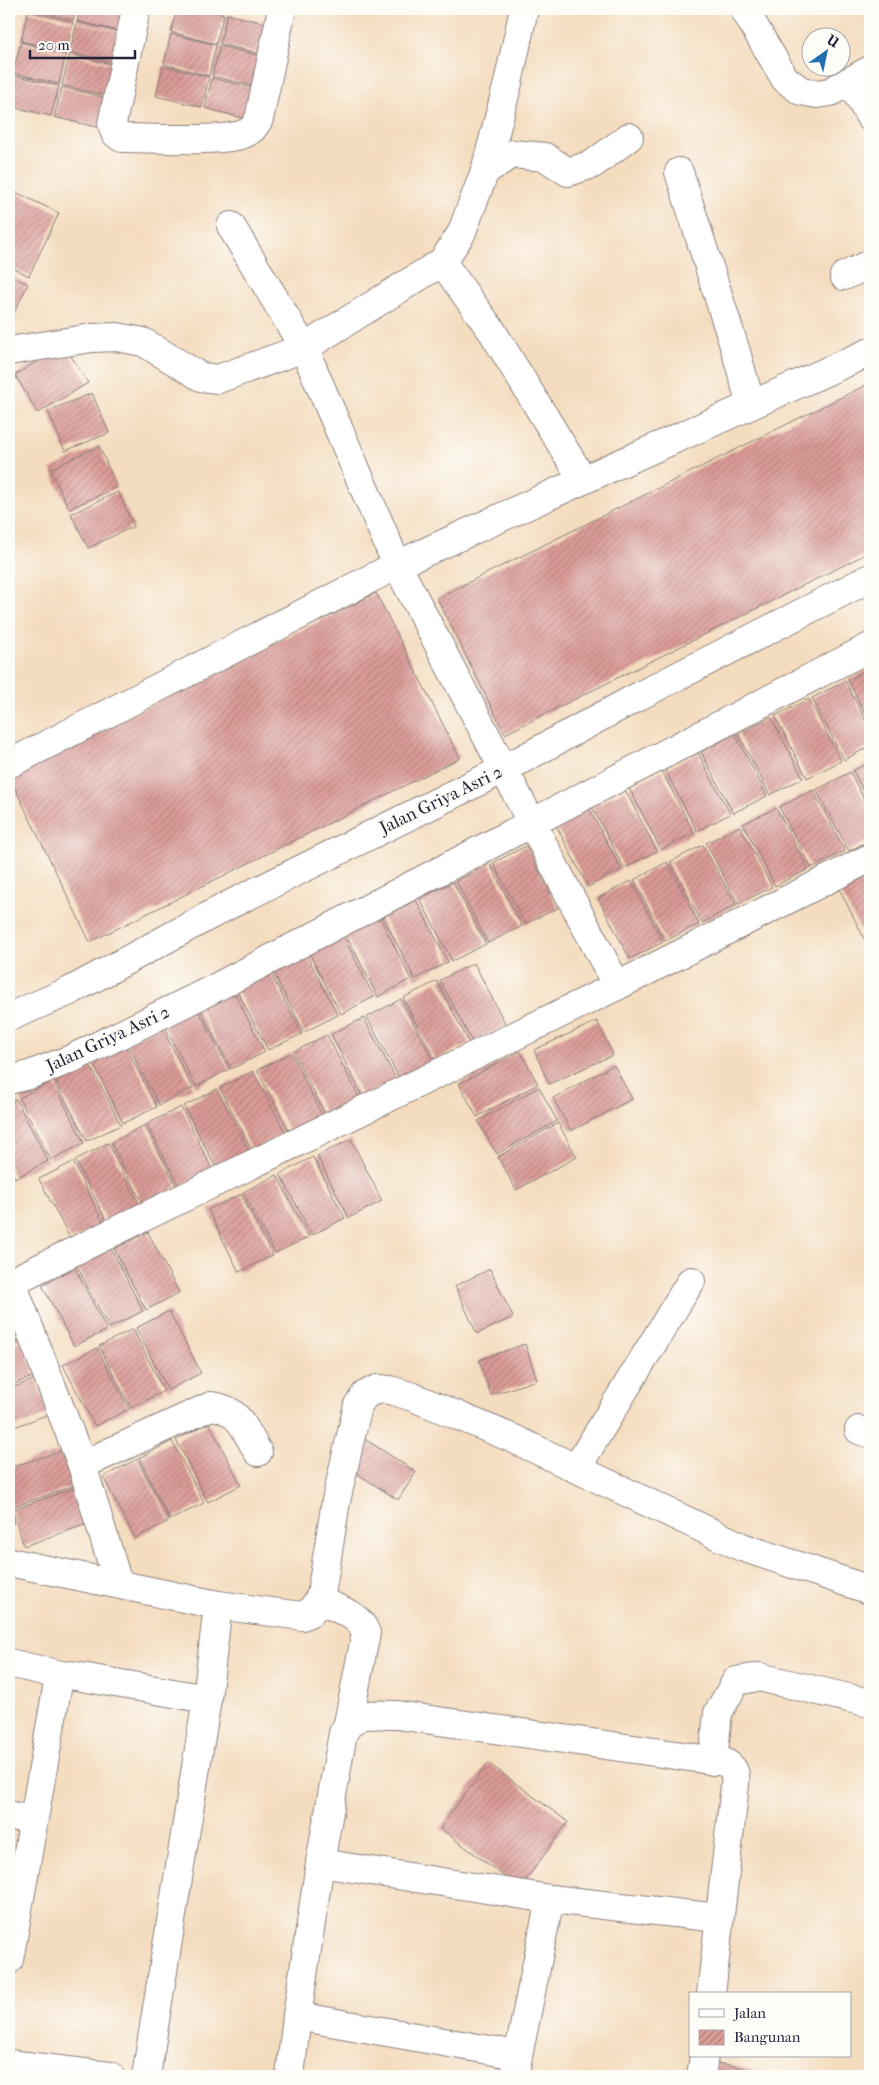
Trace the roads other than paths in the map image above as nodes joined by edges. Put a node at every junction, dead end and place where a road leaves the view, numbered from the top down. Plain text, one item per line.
1 (136, 9) edge
2 (282, 9) edge
3 (524, 9) edge
4 (744, 9) edge
5 (860, 75) edge
6 (870, 117) edge
7 (629, 137) dead end
8 (485, 171) junction
9 (679, 172) dead end
10 (231, 226) dead end
11 (442, 262) junction
12 (870, 264) edge
13 (844, 276) dead end
14 (304, 348) junction
15 (9, 351) edge
16 (870, 352) edge
17 (750, 405) junction
18 (583, 480) junction
19 (397, 565) junction
20 (870, 578) edge
21 (870, 646) edge
22 (9, 764) edge
23 (505, 772) junction
24 (530, 820) junction
25 (870, 858) edge
26 (617, 986) junction
27 (9, 1017) edge
28 (9, 1080) edge
29 (690, 1281) dead end
30 (10, 1283) edge
31 (258, 1452) dead end
32 (82, 1465) junction
33 (576, 1469) junction
34 (9, 1562) edge
35 (118, 1583) junction
36 (870, 1590) edge
37 (319, 1600) junction
38 (218, 1605) junction
39 (9, 1663) edge
40 (65, 1676) junction
41 (207, 1699) junction
42 (870, 1703) edge
43 (348, 1723) junction
44 (713, 1761) junction
45 (21, 1818) edge
46 (320, 1863) junction
47 (550, 1899) junction
48 (719, 1918) junction
49 (9, 1960) edge
50 (710, 1992) edge
51 (297, 2016) junction
52 (704, 2058) edge
53 (9, 2064) edge
54 (515, 2066) edge
55 (110, 2076) edge
56 (146, 2076) edge
57 (290, 2076) edge
58 (701, 2076) edge

1 - 2 street
3 - 8 street
4 - 5 street
5 - 6 street
7 - 8 street
8 - 11 street
9 - 17 street
10 - 14 street
11 - 14 street
11 - 18 street
12 - 13 street
14 - 15 street
14 - 19 street
16 - 17 street
17 - 18 street
18 - 19 street
19 - 22 street
19 - 23 street
20 - 23 street, Jalan Griya Asri 2
21 - 24 street, Jalan Griya Asri 2
23 - 24 street
23 - 27 street, Jalan Griya Asri 2
24 - 26 street
24 - 28 street, Jalan Griya Asri 2
25 - 26 street
26 - 30 street
29 - 33 street
30 - 32 street
31 - 32 street
32 - 35 street
33 - 36 street
33 - 37 street
34 - 35 street
35 - 38 street
37 - 38 street
37 - 43 street
38 - 41 street
39 - 40 street
40 - 41 street
40 - 45 street
41 - 56 street
42 - 44 street
43 - 44 street
43 - 46 street
44 - 48 street
45 - 49 street
46 - 47 street
46 - 51 street
47 - 48 street
47 - 54 street
48 - 50 street
51 - 54 street
51 - 57 street
52 - 58 street
53 - 55 street

